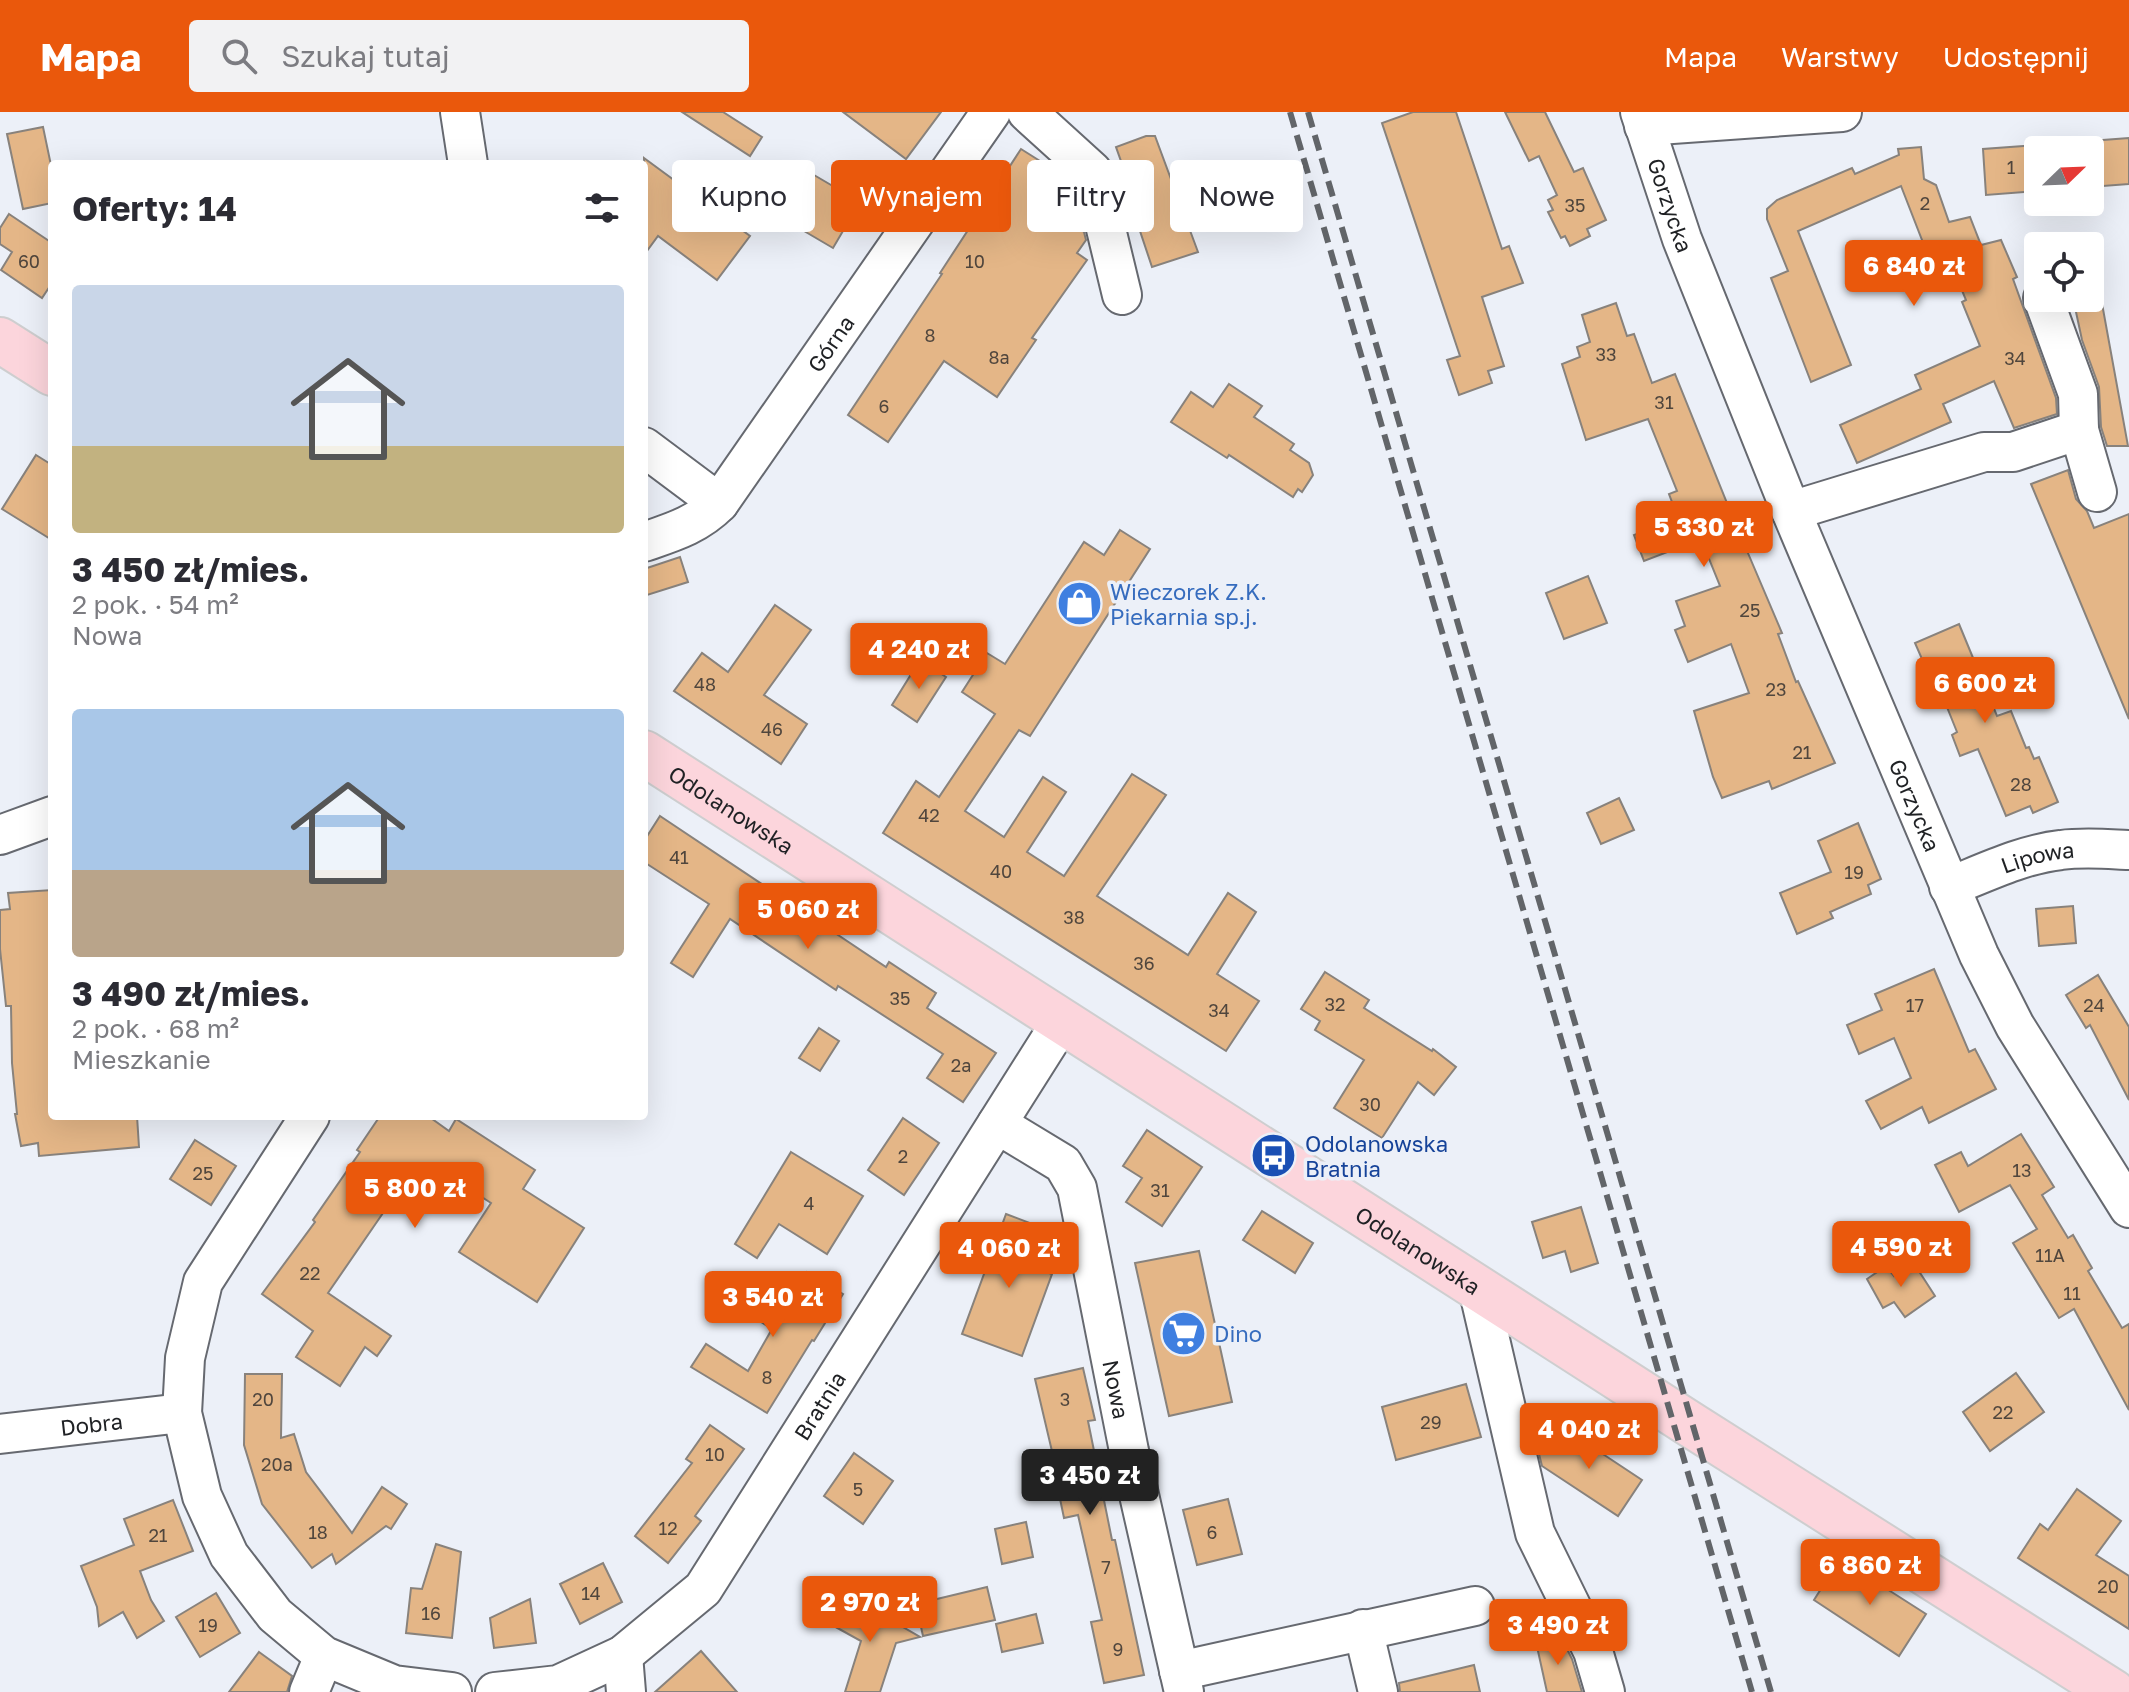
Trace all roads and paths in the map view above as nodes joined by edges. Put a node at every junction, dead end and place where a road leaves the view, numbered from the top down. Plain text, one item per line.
1 (460, 112) edge
2 (991, 112) edge
3 (1027, 112) edge
4 (1842, 112) edge
5 (1642, 119) edge
6 (467, 160) edge
7 (1122, 295) dead end
8 (2048, 312) edge
9 (0, 340) edge
10 (48, 370) edge
11 (2079, 430) junction
12 (648, 450) edge
13 (2097, 492) dead end
14 (719, 503) junction
15 (1791, 511) junction
16 (648, 541) edge
17 (648, 756) edge
18 (48, 817) edge
19 (0, 835) edge
20 (2129, 850) edge
21 (1949, 887) junction
22 (1062, 1021) junction
23 (307, 1120) edge
24 (997, 1124) junction
25 (2129, 1208) edge
26 (1478, 1288) junction
27 (182, 1413) junction
28 (0, 1434) edge
29 (1475, 1606) dead end
30 (1363, 1629) junction
31 (324, 1656) junction
32 (624, 1674) edge
33 (1181, 1682) edge
34 (309, 1692) edge
35 (452, 1692) edge
36 (495, 1692) edge
37 (1378, 1692) edge
38 (1605, 1692) edge
39 (2113, 1692) edge

1 - 6 street
2 - 14 street, Górna
3 - 7 street
4 - 5 street
5 - 15 street, Gorzycka
8 - 11 street
9 - 10 main road
11 - 13 street
11 - 15 street
12 - 14 street
14 - 16 street, Górna
15 - 21 street, Gorzycka
17 - 22 main road, Odolanowska
18 - 19 street
20 - 21 street, Lipowa
21 - 25 street, Gorzycka
22 - 24 street, Bratnia
22 - 26 main road, Odolanowska
23 - 27 street
24 - 32 street, Bratnia
24 - 33 street, Nowa
26 - 38 street
26 - 39 main road, Odolanowska
27 - 28 street, Dobra
27 - 31 street
29 - 30 street
30 - 33 street
30 - 37 street
31 - 34 street
31 - 35 street
32 - 36 street, Bratnia

